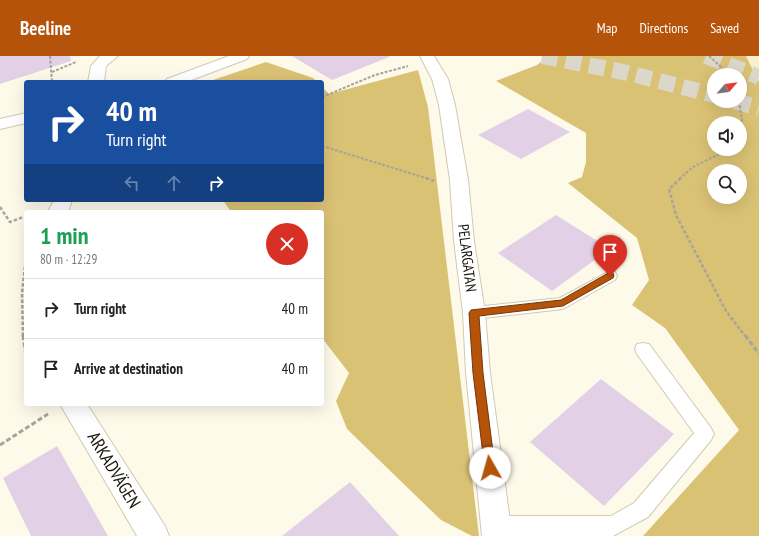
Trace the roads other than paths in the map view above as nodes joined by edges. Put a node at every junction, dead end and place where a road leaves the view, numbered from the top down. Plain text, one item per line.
1 (111, 56) edge
2 (242, 56) edge
3 (429, 59) edge
4 (96, 80) edge
5 (177, 80) edge
6 (24, 118) edge
7 (0, 124) edge
8 (610, 276) dead end
9 (474, 313) junction
10 (643, 349) dead end
11 (75, 406) edge
12 (497, 531) edge
13 (154, 536) edge

1 - 4 street
2 - 5 street
3 - 9 street, PELARGATAN
6 - 7 street
8 - 9 lane
9 - 12 street, PELARGATAN
10 - 12 lane
11 - 13 street, ARKADVÄGEN

